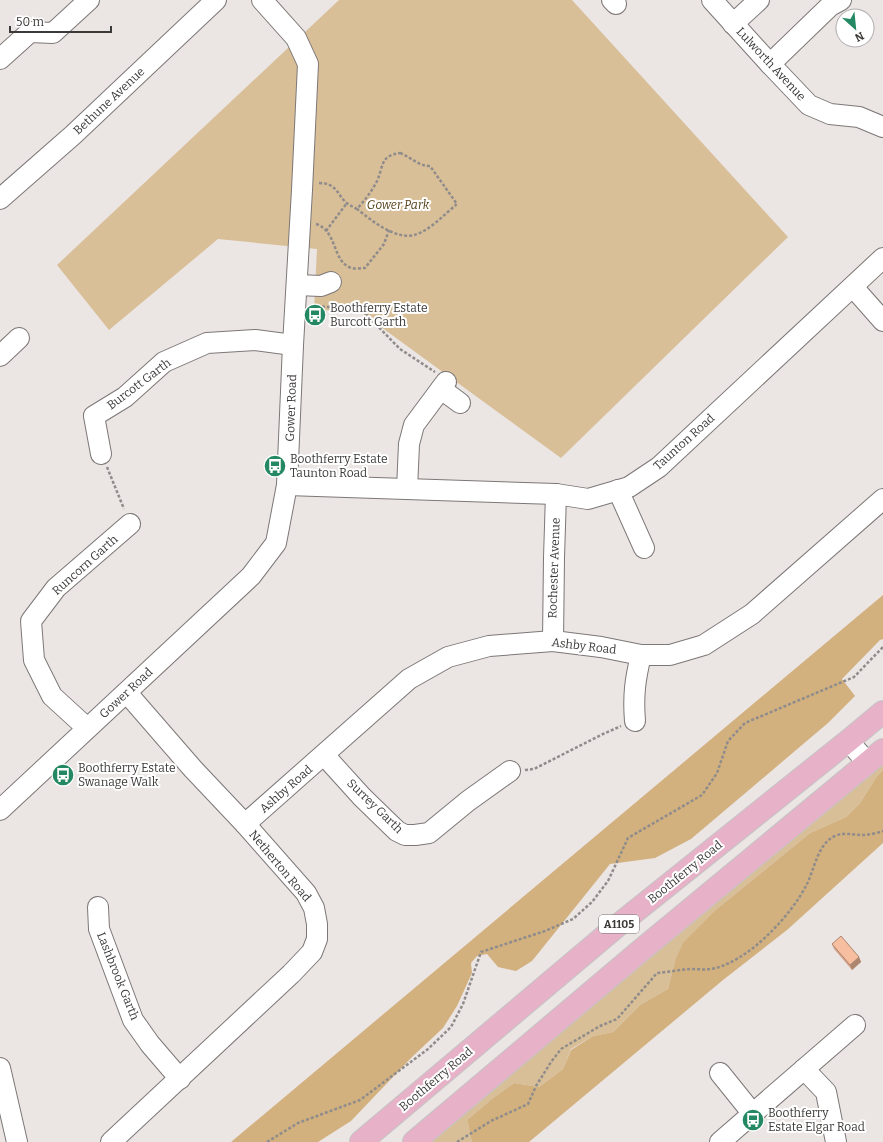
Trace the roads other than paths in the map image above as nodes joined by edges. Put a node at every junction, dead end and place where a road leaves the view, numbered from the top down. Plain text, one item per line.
1 (89, 0) edge
2 (216, 0) edge
3 (262, 0) edge
4 (712, 0) edge
5 (759, 0) edge
6 (841, 0) edge
7 (733, 24) junction
8 (0, 59) edge
9 (770, 64) junction
10 (883, 127) edge
11 (0, 199) edge
12 (883, 258) edge
13 (331, 282) dead end
14 (296, 284) junction
15 (853, 288) junction
16 (883, 321) edge
17 (19, 338) dead end
18 (293, 344) junction
19 (0, 356) edge
20 (460, 403) dead end
21 (101, 454) road end
22 (287, 485) junction
23 (407, 489) junction
24 (618, 490) junction
25 (556, 494) junction
26 (883, 499) edge
27 (130, 524) road end
28 (644, 548) dead end
29 (553, 641) junction
30 (641, 655) junction
31 (127, 693) junction
32 (883, 712) edge
33 (635, 721) road end
34 (87, 728) junction
35 (848, 741) junction
36 (324, 755) junction
37 (875, 756) edge
38 (510, 771) road end
39 (0, 810) edge
40 (245, 824) junction
41 (98, 907) dead end
42 (617, 926) junction
43 (639, 952) junction
44 (855, 1025) dead end
45 (0, 1068) edge
46 (804, 1069) junction
47 (720, 1073) dead end
48 (180, 1079) junction
49 (4, 1106) edge
50 (753, 1114) junction
51 (387, 1120) junction
52 (17, 1142) edge
53 (111, 1142) edge
54 (361, 1142) edge
55 (406, 1142) edge
56 (414, 1142) edge
57 (720, 1142) edge
58 (836, 1142) edge

1 - 8 street
2 - 11 street, Bethune Avenue
3 - 14 street, Gower Road
4 - 7 street, Lulworth Avenue
5 - 7 street
6 - 9 street
7 - 9 street, Lulworth Avenue
9 - 10 street, Lulworth Avenue
12 - 15 street, Taunton Road
13 - 14 street
14 - 18 street, Gower Road
15 - 16 street
15 - 24 street, Taunton Road
17 - 19 street
18 - 21 street, Burcott Garth
18 - 22 street, Gower Road
20 - 23 street
22 - 23 street, Taunton Road
22 - 31 street, Gower Road
23 - 25 street, Taunton Road
24 - 25 street, Taunton Road
24 - 28 street
25 - 29 street, Rochester Avenue
26 - 30 street, Ashby Road
27 - 34 street, Runcorn Garth
29 - 30 street, Ashby Road
29 - 36 street, Ashby Road
30 - 33 street
31 - 34 street, Gower Road
31 - 40 street, Netherton Road
32 - 35 main road, Boothferry Road / A1105
34 - 39 street, Gower Road
35 - 37 street
35 - 42 main road, Boothferry Road / A1105
36 - 38 street, Surrey Garth
36 - 40 street, Ashby Road
37 - 43 main road, A1105
40 - 48 street, Netherton Road
41 - 48 street, Lashbrook Garth
42 - 43 main road
42 - 51 main road, Boothferry Road / A1105
43 - 56 main road, A1105
44 - 46 street
45 - 49 street
46 - 50 street
46 - 58 street
47 - 50 street
48 - 53 street, Netherton Road
49 - 52 street
50 - 57 street
51 - 54 main road, Boothferry Road / A1105
51 - 55 main road

